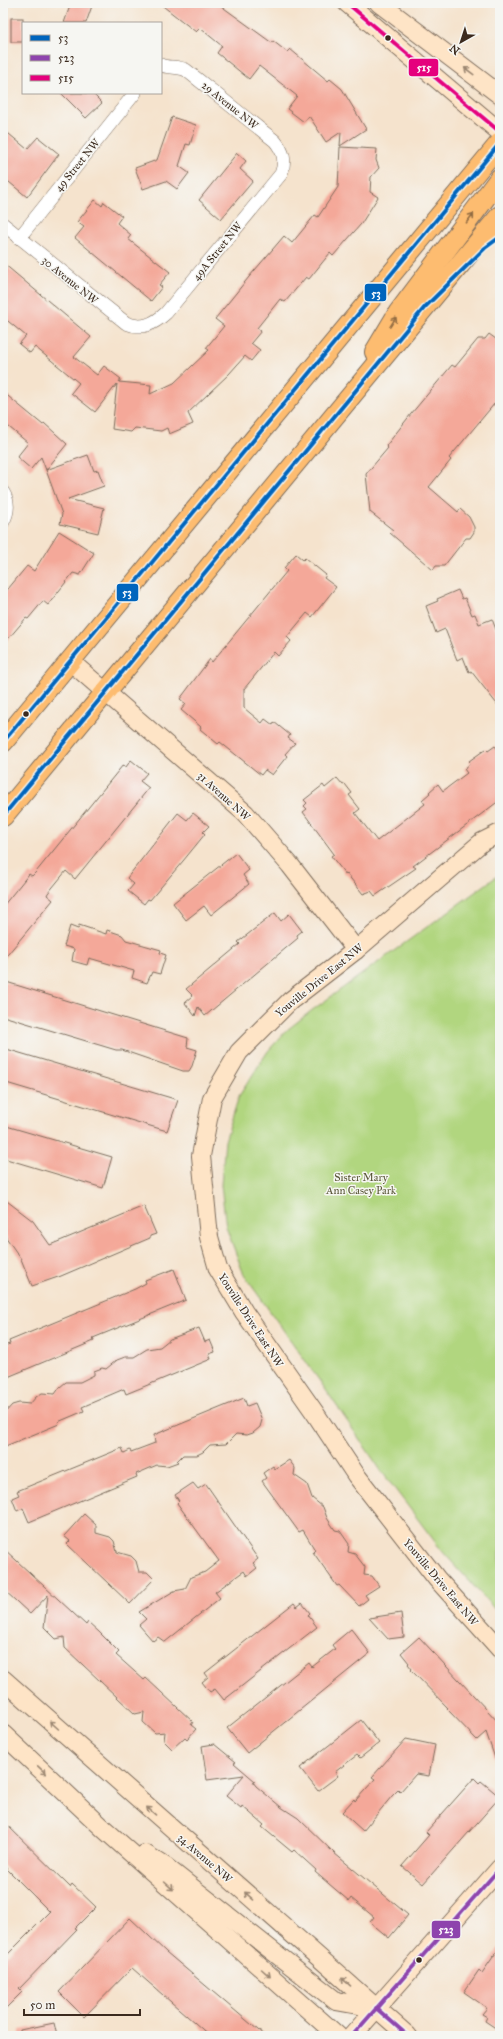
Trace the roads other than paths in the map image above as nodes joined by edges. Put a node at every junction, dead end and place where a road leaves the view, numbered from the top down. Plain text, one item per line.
1 (347, 3) edge
2 (379, 3) edge
3 (162, 66) edge
4 (134, 94) edge
5 (500, 95) edge
6 (500, 132) edge
7 (500, 143) edge
8 (284, 164) joint
9 (500, 178) edge
10 (500, 216) edge
11 (3, 224) edge
12 (500, 237) edge
13 (19, 238) junction
14 (425, 307) junction
15 (141, 327) joint
16 (345, 404) junction
17 (3, 492) edge
18 (5, 516) edge
19 (71, 662) junction
20 (106, 692) junction
21 (3, 742) edge
22 (3, 816) edge
23 (500, 833) edge
24 (356, 950) junction
25 (500, 1649) edge
26 (3, 1679) edge
27 (3, 1734) edge
28 (104, 1829) junction
29 (500, 1868) edge
30 (376, 2008) junction
31 (338, 2036) edge
32 (352, 2036) edge
33 (408, 2036) edge

1 - 6 street
5 -> 2 street
3 - 8 street, 29 Avenue NW
4 - 13 street, 49 Street NW
7 - 19 main road
8 - 15 street, 49A Street NW
16 -> 9 main road
10 - 14 main road
11 - 13 street, 30 Avenue NW
12 - 14 main road
13 - 15 street, 30 Avenue NW
14 - 16 main road
16 - 20 main road
17 - 18 street
19 - 20 street, 31 Avenue NW
19 - 21 main road
20 - 22 main road
20 - 24 street, 31 Avenue NW
23 - 24 street, Youville Drive East NW
24 - 25 street, Youville Drive East NW
30 -> 26 street, 34 Avenue NW
27 -> 28 street
28 - 30 street
28 -> 31 street
29 - 30 street
30 - 32 street
30 - 33 street, 34 Avenue NW

